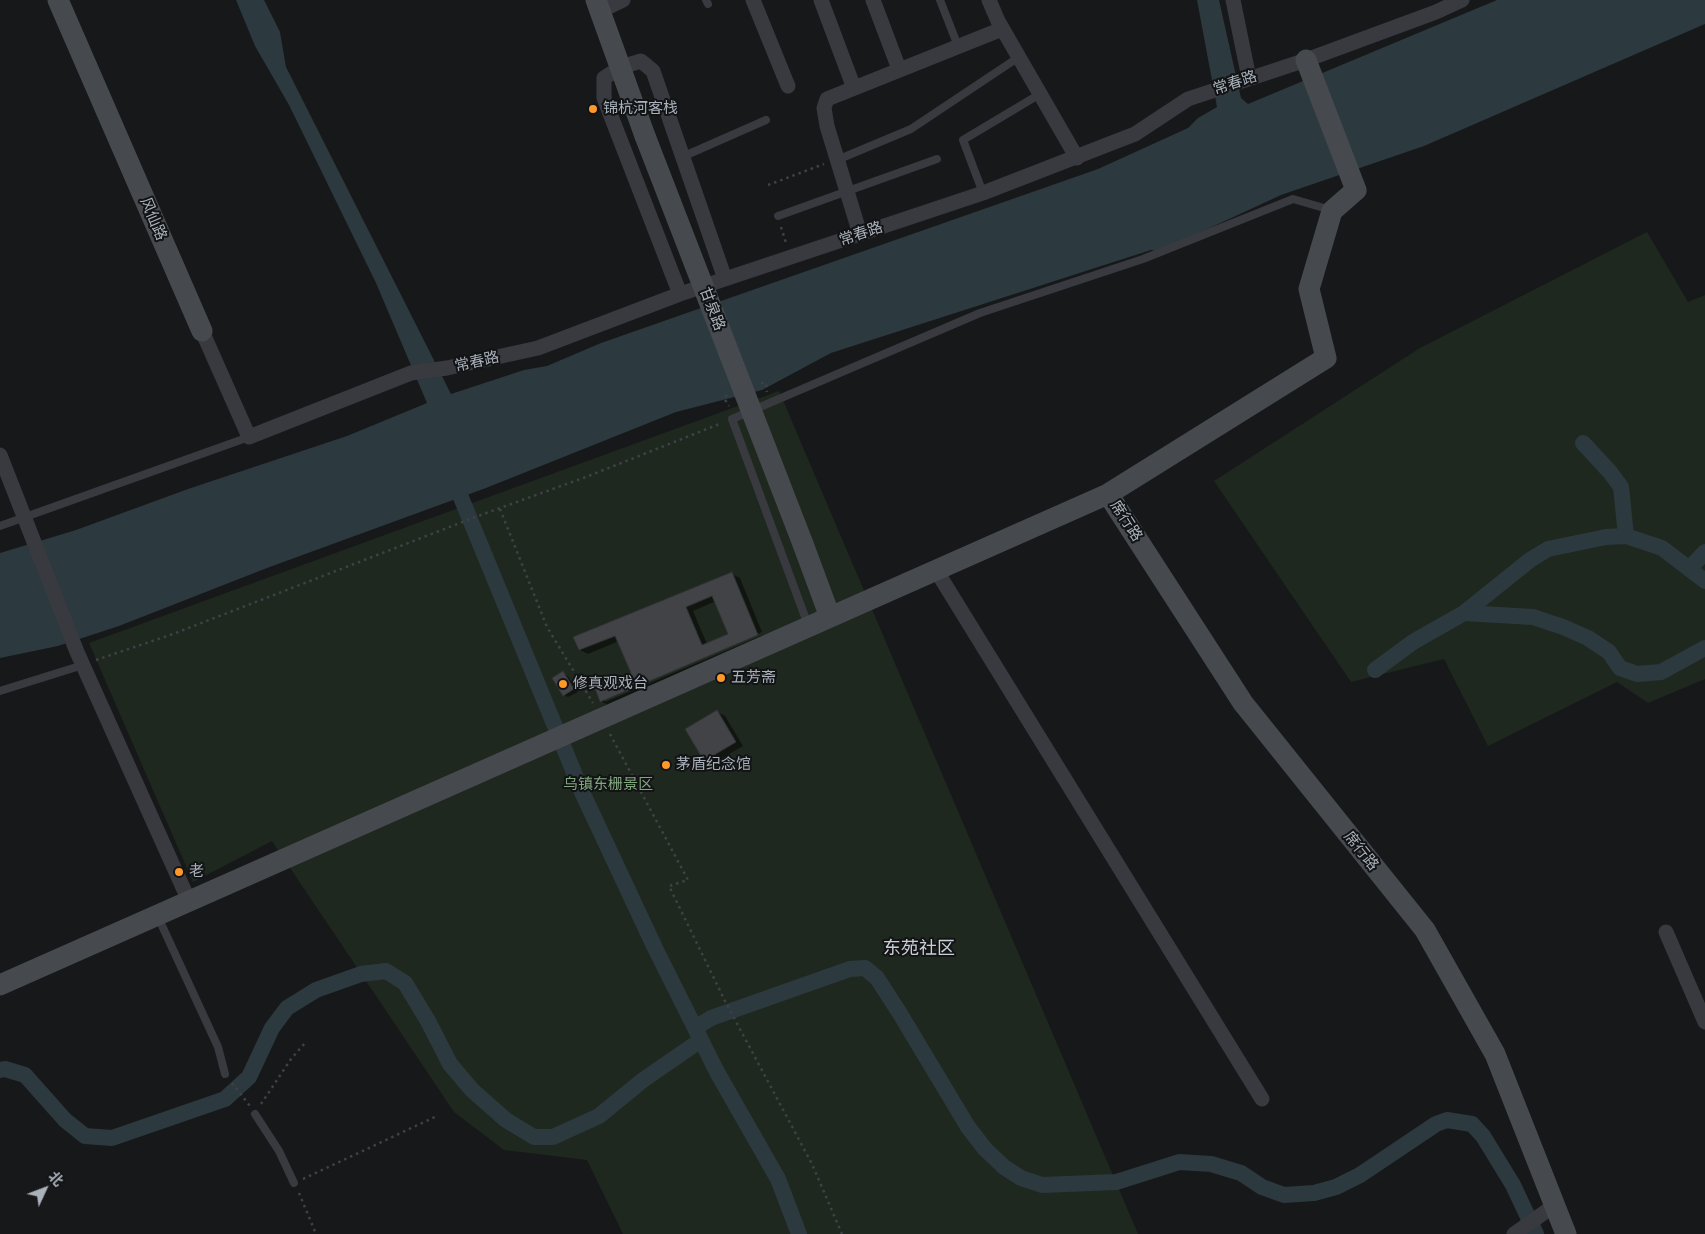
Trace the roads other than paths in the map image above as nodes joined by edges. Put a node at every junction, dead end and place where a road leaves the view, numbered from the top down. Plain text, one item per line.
1 (58, 0) edge
2 (623, 0) edge
3 (753, 0) edge
4 (873, 0) edge
5 (940, 0) edge
6 (989, 0) edge
7 (1233, 0) edge
8 (1462, 0) edge
9 (824, 1) edge
10 (598, 6) edge
11 (1002, 29) junction
12 (958, 46) junction
13 (1019, 58) junction
14 (1306, 60) junction
15 (621, 67) junction
16 (899, 69) junction
17 (1245, 80) junction
18 (788, 86) dead end
19 (854, 88) junction
20 (1040, 94) junction
21 (766, 120) dead end
22 (682, 157) junction
23 (1077, 158) junction
24 (937, 159) dead end
25 (837, 160) junction
26 (847, 191) junction
27 (983, 193) junction
28 (1332, 211) junction
29 (778, 216) road end
30 (860, 234) junction
31 (725, 279) junction
32 (680, 294) junction
33 (202, 332) joint
34 (249, 438) junction
35 (0, 455) edge
36 (1108, 494) junction
37 (27, 523) junction
38 (0, 526) edge
39 (936, 570) junction
40 (830, 617) junction
41 (808, 627) junction
42 (80, 658) junction
43 (0, 691) edge
44 (189, 901) junction
45 (157, 915) junction
46 (1666, 932) dead end
47 (0, 985) edge
48 (1705, 1022) edge
49 (225, 1074) road end
50 (1262, 1099) dead end
51 (255, 1114) road end
52 (294, 1183) road end
53 (1549, 1209) junction
54 (1515, 1234) edge
55 (1566, 1234) edge

1 - 33 street, 风仙路
2 - 10 street
3 - 18 street
4 - 16 street
5 - 12 lane
6 - 11 street
7 - 17 street
8 - 14 street, 常春路
9 - 19 street
10 - 15 street, 甘泉路
11 - 12 street
11 - 13 street
12 - 16 street
13 - 20 street
13 - 25 lane
14 - 17 street, 常春路
14 - 28 street
15 - 22 street
15 - 32 street
15 - 40 street, 甘泉路, bridge
16 - 19 street
17 - 23 street, 常春路
19 - 25 street
20 - 23 street
20 - 27 lane
21 - 22 lane
22 - 31 street
23 - 27 street, 常春路
24 - 26 lane
25 - 26 street
26 - 29 lane
26 - 30 street
27 - 30 street, 常春路
28 - 36 street
28 - 41 lane
30 - 31 street, 常春路
31 - 32 street, 常春路
32 - 34 street, 常春路
33 - 34 street, 风仙路
34 - 37 lane
35 - 37 street
36 - 39 street
36 - 53 street, 席行路
37 - 38 lane
37 - 42 street
39 - 40 street
39 - 50 street
40 - 41 street
41 - 44 street
42 - 43 lane
42 - 44 street
44 - 45 street
45 - 47 street
45 - 49 lane
46 - 48 street
51 - 52 lane
53 - 54 street
53 - 55 street, 席行路

